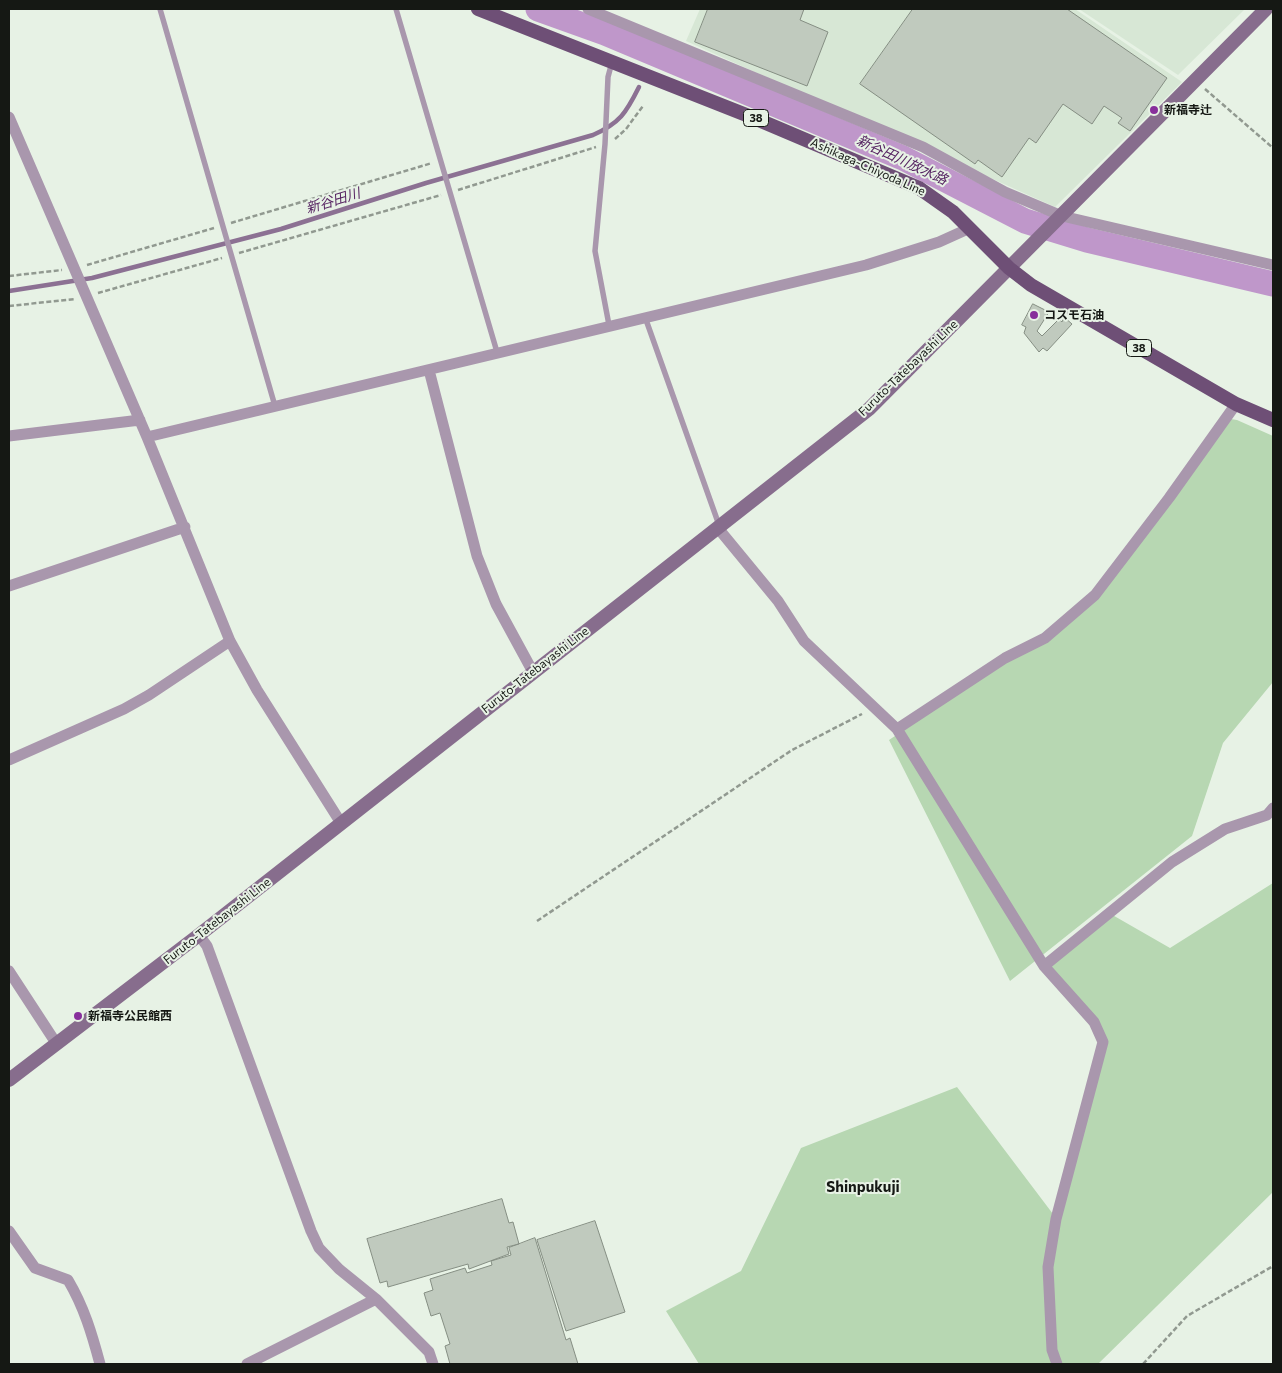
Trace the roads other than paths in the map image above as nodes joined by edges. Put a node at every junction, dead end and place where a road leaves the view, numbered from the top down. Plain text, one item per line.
1 (160, 9) edge
2 (396, 9) edge
3 (478, 9) edge
4 (588, 9) edge
5 (1266, 9) edge
6 (612, 62) junction
7 (9, 116) edge
8 (1060, 217) junction
9 (970, 228) junction
10 (1273, 264) edge
11 (1009, 268) junction
12 (645, 317) junction
13 (609, 325) junction
14 (497, 352) junction
15 (429, 370) junction
16 (1236, 404) junction
17 (275, 406) junction
18 (140, 420) junction
19 (1273, 420) edge
20 (9, 436) edge
21 (147, 437) junction
22 (719, 525) junction
23 (185, 527) junction
24 (9, 586) edge
25 (230, 641) junction
26 (533, 672) junction
27 (897, 729) junction
28 (9, 760) edge
29 (1273, 808) edge
30 (341, 823) junction
31 (199, 935) junction
32 (1044, 966) junction
33 (9, 971) edge
34 (56, 1043) junction
35 (9, 1080) edge
36 (9, 1231) edge
37 (376, 1299) junction
38 (100, 1364) edge
39 (247, 1364) edge
40 (433, 1364) edge
41 (1057, 1364) edge

1 - 17 lane
2 - 14 lane
3 - 6 main road, Ashikaga-Chiyoda Line / 38
4 - 8 street
5 - 8 main road
6 - 9 main road, Ashikaga-Chiyoda Line / 38
6 - 13 lane
7 - 18 street
8 - 10 street
8 - 11 main road, Furuto-Tatebayashi Line
9 - 11 main road, Ashikaga-Chiyoda Line / 38
9 - 12 street
11 - 16 main road, Ashikaga-Chiyoda Line / 38
11 - 22 main road, Furuto-Tatebayashi Line
12 - 13 street
12 - 22 lane
13 - 14 street
14 - 15 street
15 - 17 street
15 - 26 street
16 - 19 main road, Ashikaga-Chiyoda Line / 38
16 - 27 street
17 - 21 street
18 - 20 street
18 - 21 street
21 - 23 street
22 - 26 main road, Furuto-Tatebayashi Line
22 - 27 street
23 - 24 street
23 - 25 street
25 - 28 street
25 - 30 street
26 - 30 main road, Furuto-Tatebayashi Line
27 - 32 street
29 - 32 street
30 - 31 main road, Furuto-Tatebayashi Line
31 - 34 main road, Furuto-Tatebayashi Line
31 - 37 street
32 - 41 street
33 - 34 street
34 - 35 main road, Furuto-Tatebayashi Line
36 - 38 street
37 - 39 street
37 - 40 street

